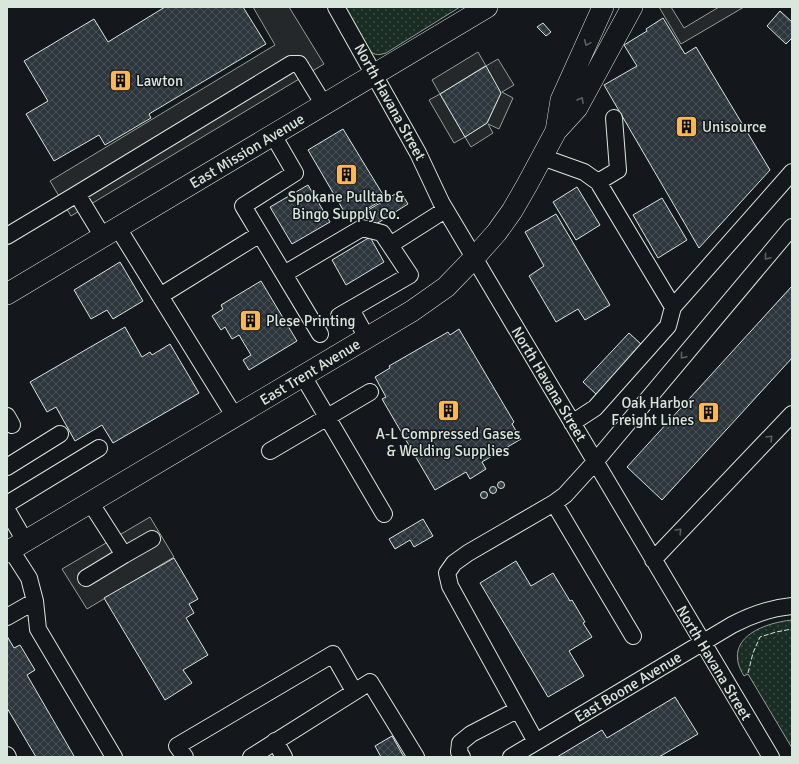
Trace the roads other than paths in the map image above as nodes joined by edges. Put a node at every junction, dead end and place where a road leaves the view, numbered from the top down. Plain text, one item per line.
1 (336, 7) edge
2 (487, 7) edge
3 (603, 7) edge
4 (632, 7) edge
5 (375, 75) junction
6 (324, 105) junction
7 (614, 118) dead end
8 (556, 131) junction
9 (273, 135) junction
10 (542, 157) junction
11 (792, 172) edge
12 (598, 182) junction
13 (77, 194) junction
14 (445, 210) junction
15 (792, 227) edge
16 (110, 232) junction
17 (260, 234) junction
18 (7, 236) edge
19 (390, 245) junction
20 (474, 258) junction
21 (284, 274) junction
22 (7, 294) edge
23 (160, 296) junction
24 (673, 307) junction
25 (320, 334) dead end
26 (367, 338) junction
27 (303, 376) junction
28 (370, 392) dead end
29 (792, 414) edge
30 (235, 416) junction
31 (327, 417) junction
32 (572, 424) junction
33 (60, 434) dead end
34 (99, 448) dead end
35 (270, 451) dead end
36 (595, 462) junction
37 (7, 467) edge
38 (90, 502) junction
39 (554, 503) junction
40 (7, 504) edge
41 (7, 510) edge
42 (384, 514) dead end
43 (152, 539) dead end
44 (14, 548) edge
45 (124, 555) junction
46 (653, 560) junction
47 (86, 578) dead end
48 (35, 601) junction
49 (792, 606) edge
50 (7, 617) edge
51 (633, 636) dead end
52 (702, 643) junction
53 (354, 691) junction
54 (518, 710) junction
55 (275, 741) junction
56 (536, 742) junction
57 (114, 757) edge
58 (185, 757) edge
59 (251, 757) edge
60 (284, 757) edge
61 (416, 757) edge
62 (462, 757) edge
63 (511, 757) edge
64 (770, 757) edge

1 - 5 street, North Havana Street
2 - 5 main road, East Mission Avenue
3 -> 8 main road, East Trent Avenue
8 -> 4 main road, East Trent Avenue
5 - 6 main road, East Mission Avenue
5 - 14 street, North Havana Street
6 - 9 main road, East Mission Avenue
6 - 13 street
7 - 12 street
8 - 10 main road, East Trent Avenue
9 - 16 main road, East Mission Avenue
9 - 17 street
10 - 12 street
10 - 20 main road, East Trent Avenue
11 - 24 street
12 - 24 street
13 - 16 street
13 - 18 street
14 - 19 street
14 - 20 street, North Havana Street
15 -> 36 street
16 - 22 main road, East Mission Avenue
16 - 23 street
17 - 21 street
17 - 23 street
19 - 21 street
19 - 26 street
20 - 26 main road, East Trent Avenue
20 - 32 street, North Havana Street
21 - 25 street
23 - 30 street
24 - 32 street
26 - 27 main road, East Trent Avenue
27 - 30 main road, East Trent Avenue
27 - 31 street
28 - 31 street
46 -> 29 street
30 - 38 main road, East Trent Avenue
31 - 35 street
31 - 42 street
32 - 36 street, North Havana Street
33 - 37 street
34 - 40 street
36 - 39 street
36 - 46 street, North Havana Street
38 - 44 main road, East Trent Avenue
38 - 45 street
39 - 51 street
39 - 54 street
41 - 44 street
43 - 45 street
44 - 48 street
45 - 47 street
46 - 52 street, North Havana Street
48 - 50 street
48 - 57 street
49 - 52 street, East Boone Avenue
52 - 56 street, East Boone Avenue
52 - 64 street, North Havana Street
53 - 55 street
53 - 58 street
53 - 61 street
54 - 56 street
54 - 62 street
55 - 59 street
55 - 60 street
56 - 63 street, East Boone Avenue

